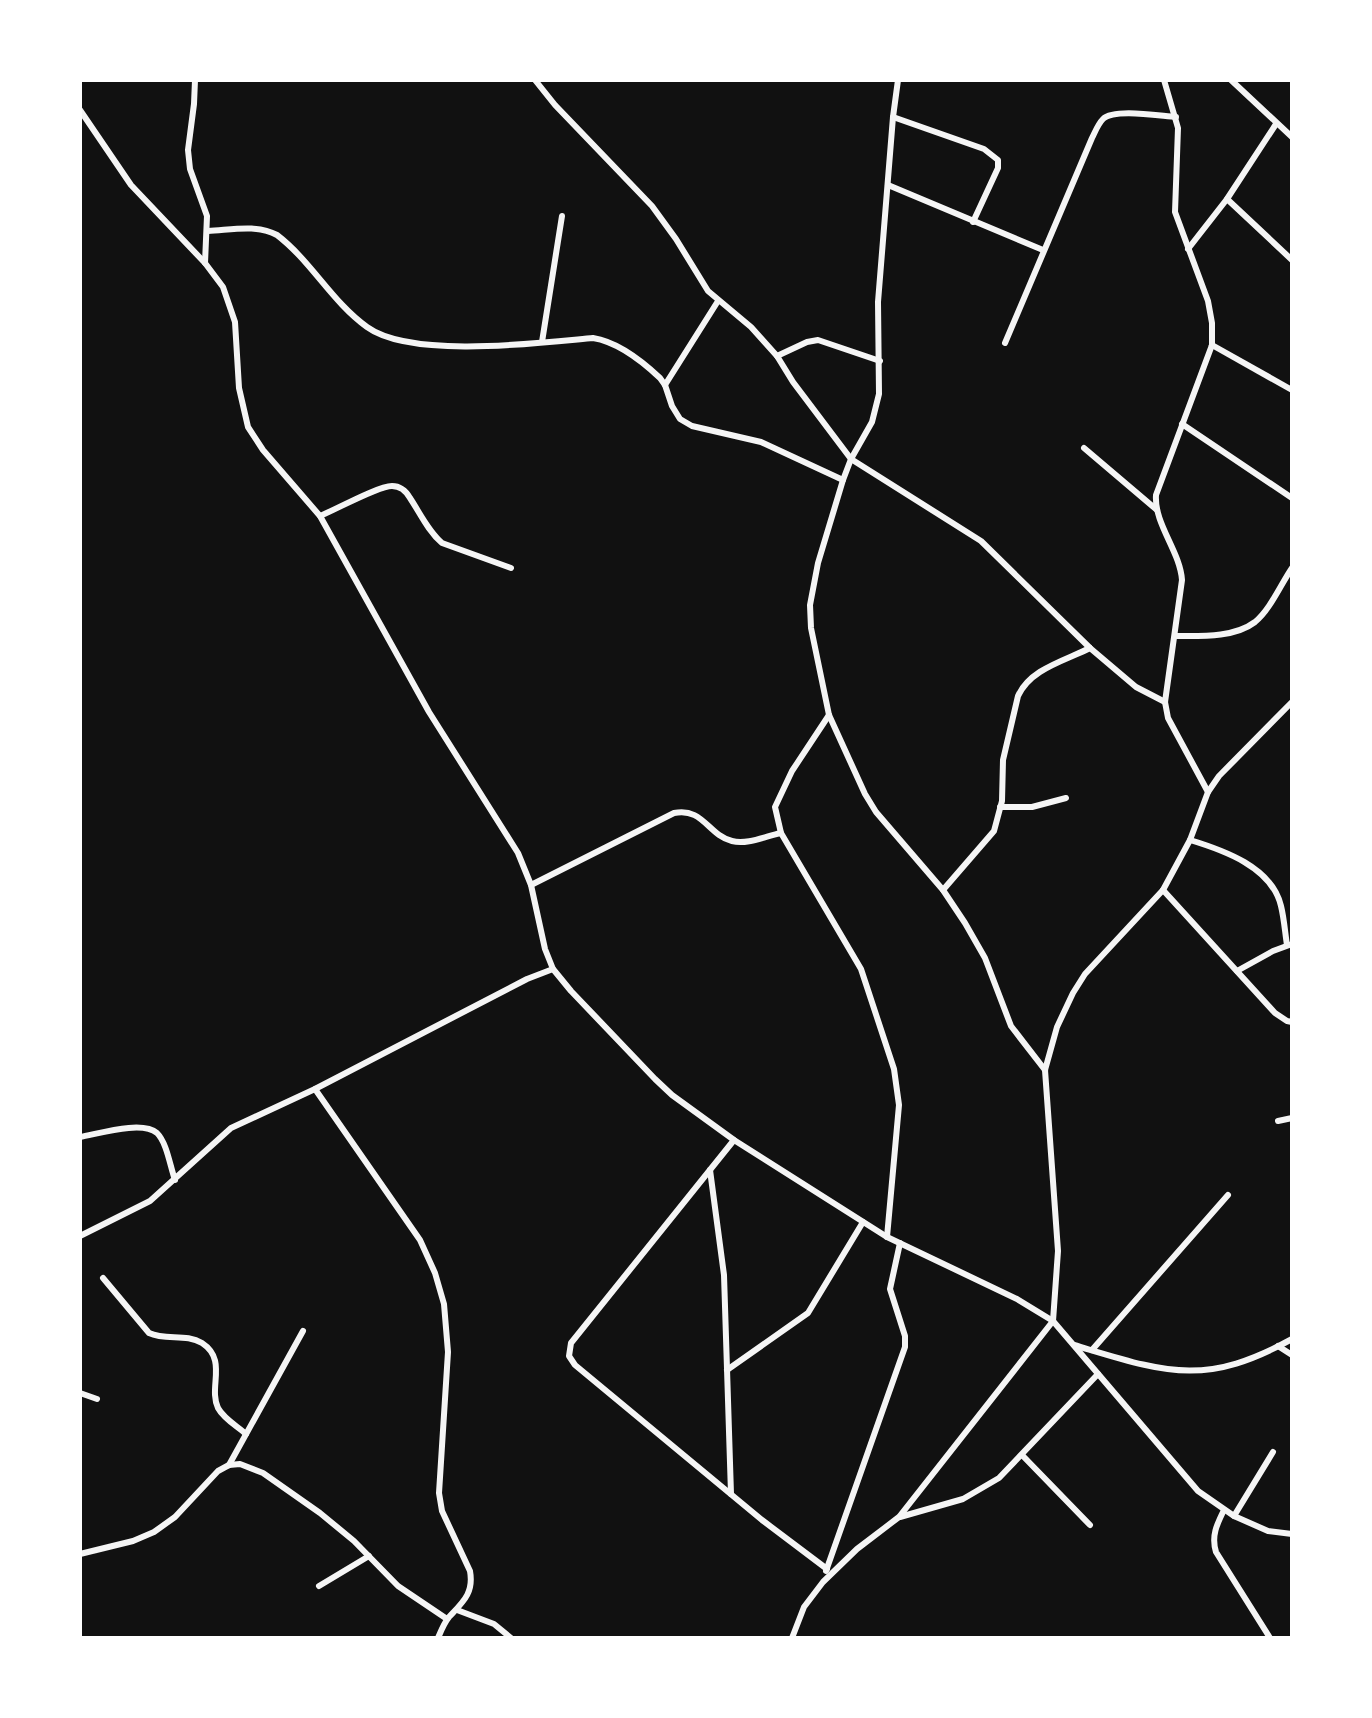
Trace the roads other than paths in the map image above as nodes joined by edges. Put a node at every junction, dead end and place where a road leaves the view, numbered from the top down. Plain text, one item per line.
1 (195, 80) edge
2 (535, 80) edge
3 (898, 80) edge
4 (1164, 80) edge
5 (1231, 80) edge
6 (80, 110) edge
7 (893, 117) junction
8 (1176, 117) junction
9 (1276, 124) junction
10 (1292, 137) edge
11 (888, 186) junction
12 (1227, 199) junction
13 (562, 216) dead end
14 (973, 222) junction
15 (208, 231) junction
16 (1188, 249) junction
17 (1043, 250) junction
18 (1292, 260) edge
19 (205, 263) junction
20 (718, 301) junction
21 (542, 342) junction
22 (1005, 343) dead end
23 (1212, 345) junction
24 (777, 356) junction
25 (880, 361) junction
26 (665, 385) junction
27 (1292, 390) edge
28 (1182, 424) junction
29 (1084, 448) dead end
30 (851, 459) junction
31 (843, 480) junction
32 (1292, 498) edge
33 (1157, 510) junction
34 (320, 516) junction
35 (510, 568) dead end
36 (1292, 568) edge
37 (1175, 636) junction
38 (1090, 648) junction
39 (1164, 702) junction
40 (1292, 702) edge
41 (829, 715) junction
42 (1208, 792) junction
43 (1066, 798) dead end
44 (1000, 807) junction
45 (781, 833) junction
46 (1190, 840) junction
47 (531, 885) junction
48 (943, 890) junction
49 (1163, 890) junction
50 (1289, 944) edge
51 (554, 969) junction
52 (1237, 971) junction
53 (1292, 1022) edge
54 (1045, 1070) junction
55 (314, 1089) junction
56 (1292, 1118) edge
57 (1278, 1121) dead end
58 (80, 1137) edge
59 (734, 1140) junction
60 (710, 1170) junction
61 (175, 1180) junction
62 (1228, 1195) dead end
63 (863, 1222) junction
64 (80, 1236) edge
65 (887, 1237) junction
66 (900, 1243) junction
67 (103, 1278) dead end
68 (1053, 1321) junction
69 (303, 1331) dead end
70 (1292, 1339) edge
71 (1072, 1345) junction
72 (1278, 1346) junction
73 (1092, 1350) junction
74 (1292, 1355) edge
75 (727, 1370) junction
76 (1098, 1374) junction
77 (80, 1393) edge
78 (97, 1399) dead end
79 (246, 1434) junction
80 (1273, 1452) dead end
81 (1022, 1455) junction
82 (229, 1465) junction
83 (731, 1494) junction
84 (1224, 1510) junction
85 (1234, 1516) junction
86 (899, 1517) junction
87 (1090, 1525) dead end
88 (1292, 1534) edge
89 (80, 1554) edge
90 (369, 1556) junction
91 (827, 1569) junction
92 (823, 1582) junction
93 (319, 1586) dead end
94 (457, 1610) junction
95 (447, 1619) junction
96 (438, 1637) edge
97 (511, 1637) edge
98 (792, 1637) edge
99 (1270, 1637) edge

1 - 15 street
2 - 20 street
3 - 7 street
4 - 8 street
5 - 9 street
6 - 19 street
7 - 11 street
7 - 14 street
8 - 16 street
8 - 17 street
9 - 10 street
9 - 12 street
11 - 14 street
11 - 25 street
12 - 16 street
12 - 18 street
13 - 21 street
14 - 17 street
15 - 19 street
15 - 21 street
16 - 23 street
17 - 22 street
19 - 34 street
20 - 24 street
20 - 26 street
21 - 26 street
23 - 27 street
23 - 28 street
24 - 25 street
24 - 30 street
25 - 30 street
26 - 31 street
28 - 32 street
28 - 33 street
29 - 33 street
30 - 31 street
30 - 38 street
31 - 41 street
33 - 37 street
34 - 35 street
34 - 47 street
36 - 37 street
37 - 39 street
38 - 39 street
38 - 44 street
39 - 42 street
40 - 42 street
41 - 45 street
41 - 48 street
42 - 46 street
43 - 44 street
44 - 48 street
45 - 47 street
45 - 65 street
46 - 49 street
46 - 50 street
47 - 51 street
48 - 54 street
49 - 52 street
49 - 54 street
50 - 52 street
51 - 55 street
51 - 59 street
52 - 53 street
54 - 68 street
55 - 61 street
55 - 94 street
56 - 57 street
58 - 61 street
59 - 60 street
59 - 63 street
60 - 75 street
60 - 83 street
61 - 64 street
62 - 73 street
63 - 65 street
63 - 75 street
65 - 66 street
66 - 68 street
66 - 91 street
67 - 79 street
68 - 71 street
68 - 86 street
69 - 79 street
70 - 72 street
71 - 73 street
71 - 76 street
72 - 73 street
72 - 74 street
75 - 83 street
76 - 81 street
76 - 84 street
77 - 78 street
79 - 82 street
80 - 85 street
81 - 86 street
81 - 87 street
82 - 89 street
82 - 90 street
83 - 91 street
84 - 85 street
84 - 99 street
85 - 88 street
86 - 92 street
90 - 93 street
90 - 95 street
91 - 92 street
92 - 98 street
94 - 95 street
94 - 97 street
95 - 96 street

